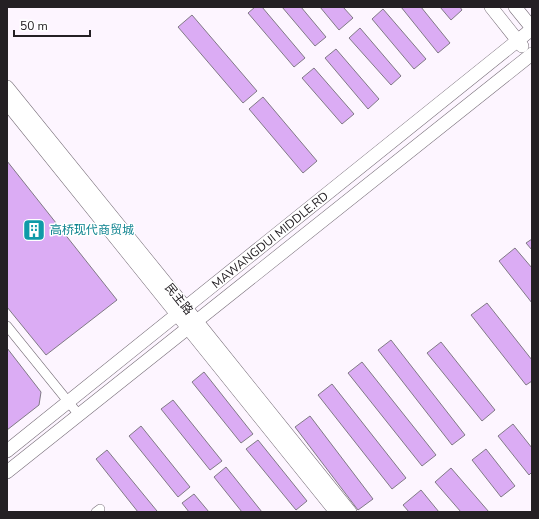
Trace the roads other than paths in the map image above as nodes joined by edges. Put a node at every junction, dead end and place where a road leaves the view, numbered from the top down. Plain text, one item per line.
1 (491, 7) edge
2 (515, 7) edge
3 (532, 29) edge
4 (517, 41) junction
5 (532, 55) edge
6 (7, 87) edge
7 (7, 102) edge
8 (182, 311) junction
9 (192, 324) junction
10 (7, 326) edge
11 (68, 402) junction
12 (79, 415) junction
13 (7, 451) edge
14 (7, 472) edge
15 (336, 512) edge
16 (350, 512) edge

1 - 4 main road
2 - 3 main road
3 - 4 main road, MAWANGDUI MIDDLE.RD
4 - 5 main road
4 - 8 main road, MAWANGDUI MIDDLE.RD
5 - 9 main road, MAWANGDUI MIDDLE.RD
6 - 8 main road, 民主路
7 - 8 main road, 民主路
8 - 9 main road, 民主路
8 - 11 main road, MAWANGDUI MIDDLE.RD
9 - 12 main road, MAWANGDUI MIDDLE.RD
9 - 15 main road, 民主路
9 - 16 main road, 民主路
10 - 11 street
11 - 12 street
11 - 13 main road, MAWANGDUI MIDDLE.RD
12 - 14 main road, MAWANGDUI MIDDLE.RD

